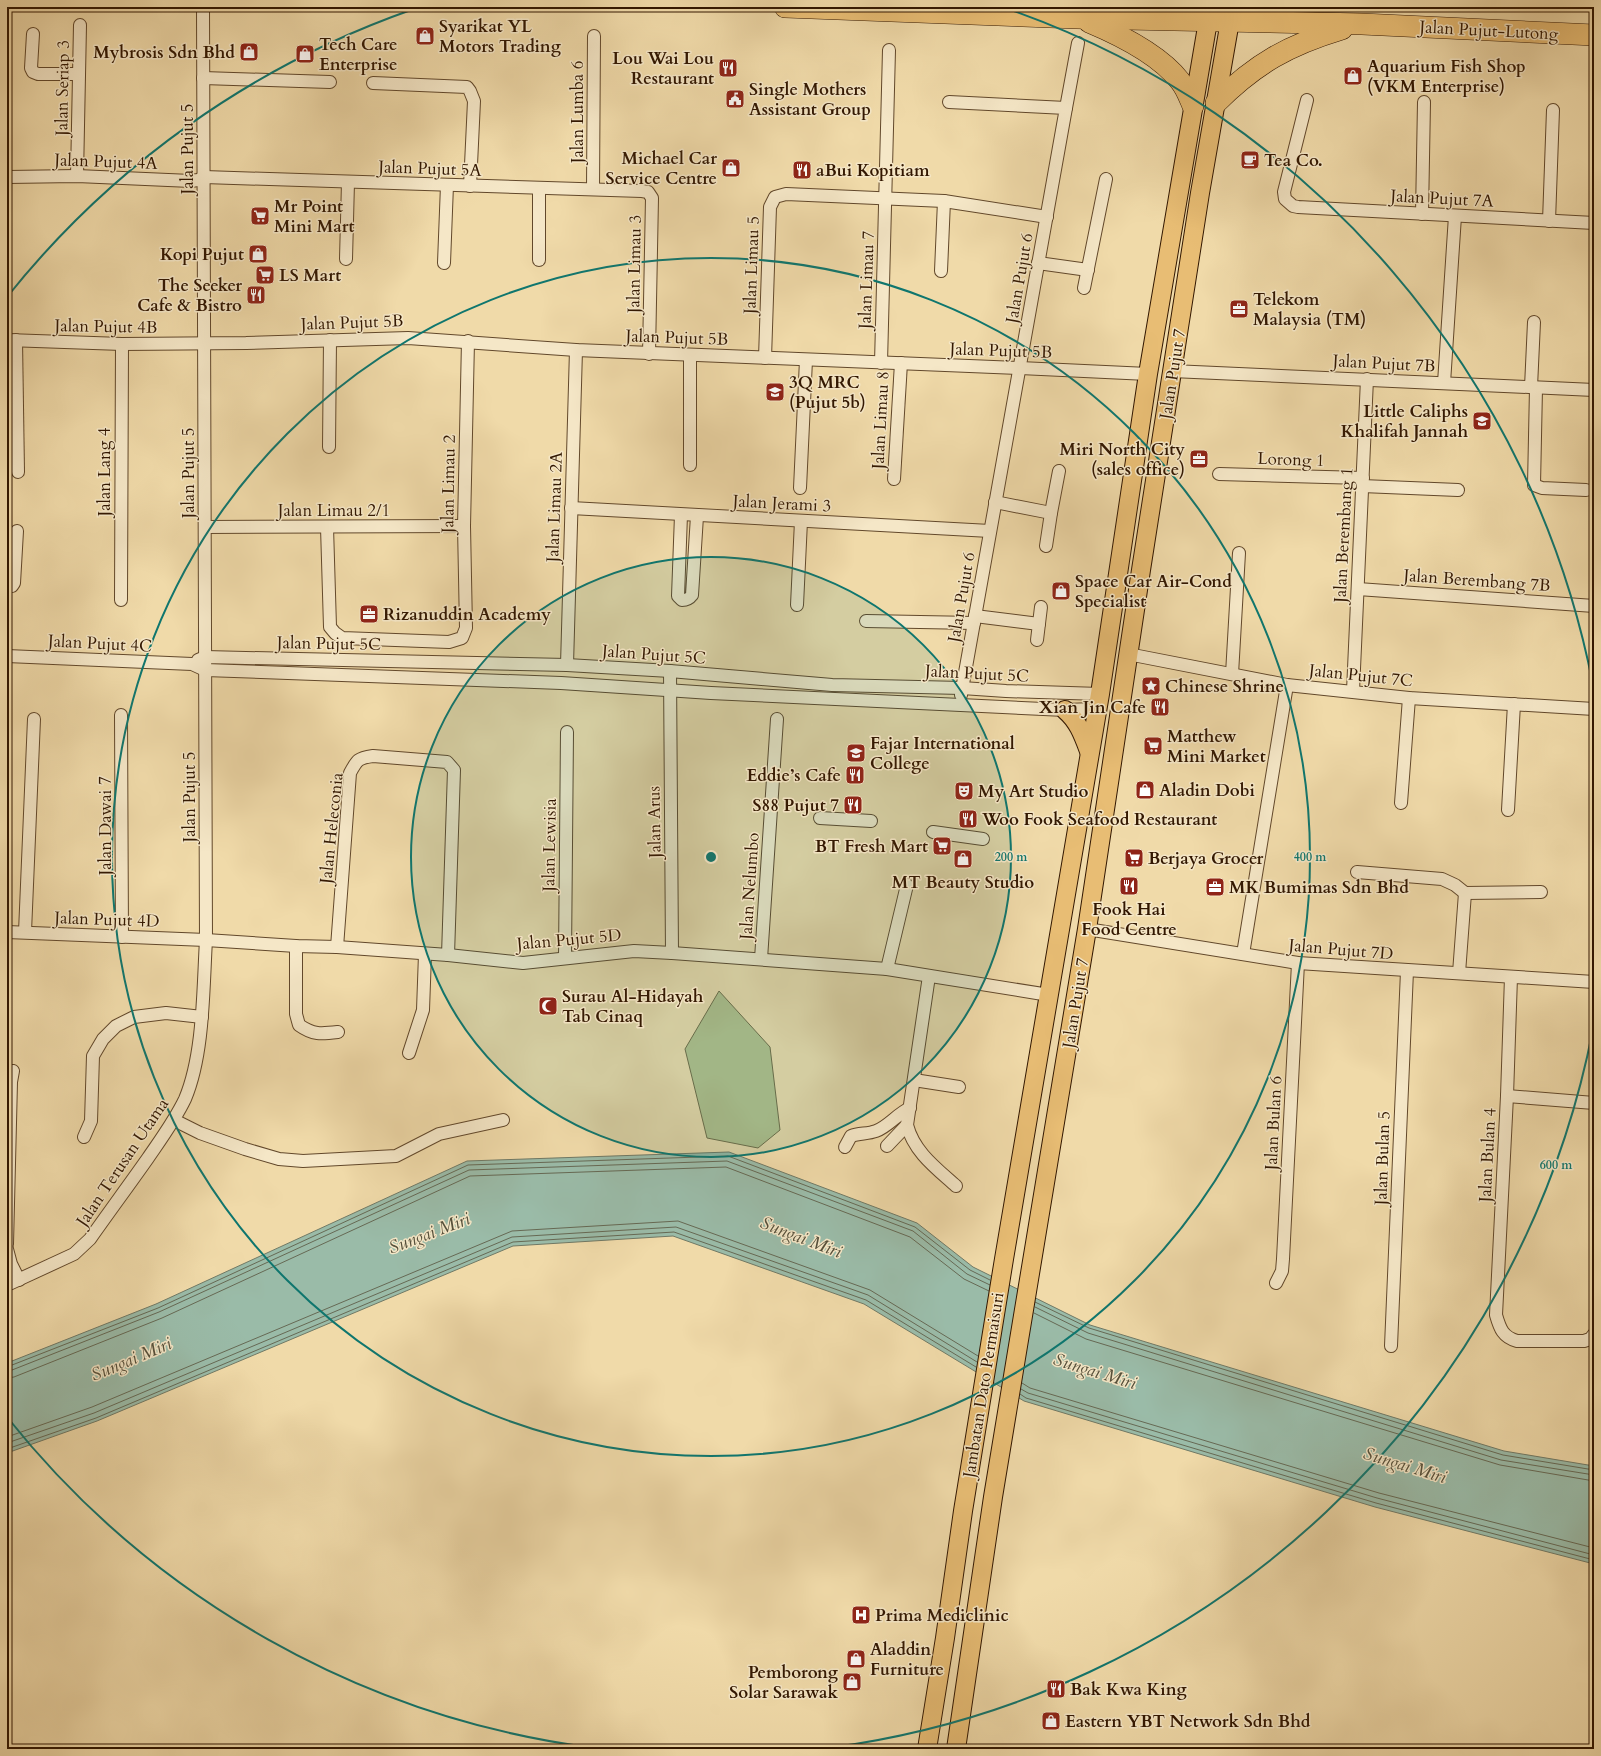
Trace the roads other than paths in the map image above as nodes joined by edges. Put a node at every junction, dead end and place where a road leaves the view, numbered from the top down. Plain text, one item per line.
1 (203, 7) edge
2 (785, 7) edge
3 (1208, 14) edge
4 (1230, 14) edge
5 (1077, 18) junction
6 (1362, 24) junction
7 (80, 25) dead end
8 (33, 34) dead end
9 (1594, 35) edge
10 (594, 36) dead end
11 (1078, 43) dead end
12 (889, 50) dead end
13 (79, 74) junction
14 (204, 78) junction
15 (330, 82) dead end
16 (373, 83) dead end
17 (1307, 100) dead end
18 (949, 102) dead end
19 (1424, 102) dead end
20 (1216, 103) junction
21 (1193, 106) junction
22 (1066, 108) junction
23 (1553, 110) dead end
24 (76, 176) junction
25 (7, 177) edge
26 (204, 177) junction
27 (1106, 179) dead end
28 (348, 182) junction
29 (447, 185) junction
30 (470, 186) junction
31 (539, 188) junction
32 (593, 189) junction
33 (885, 197) junction
34 (652, 198) joint
35 (944, 201) junction
36 (1422, 214) junction
37 (1455, 216) junction
38 (1047, 217) junction
39 (1549, 222) junction
40 (1594, 223) edge
41 (346, 259) dead end
42 (539, 260) dead end
43 (444, 263) dead end
44 (1038, 263) junction
45 (1088, 270) junction
46 (941, 271) dead end
47 (1084, 288) dead end
48 (1534, 322) dead end
49 (12, 340) edge
50 (330, 340) junction
51 (468, 341) junction
52 (122, 344) junction
53 (204, 344) junction
54 (576, 350) junction
55 (649, 354) junction
56 (690, 355) junction
57 (765, 358) junction
58 (806, 360) junction
59 (881, 363) junction
60 (901, 363) junction
61 (1020, 368) junction
62 (1172, 371) junction
63 (1148, 374) junction
64 (1367, 379) junction
65 (1444, 383) junction
66 (1533, 388) junction
67 (1594, 390) edge
68 (329, 447) dead end
69 (690, 465) dead end
70 (1058, 471) dead end
71 (18, 472) dead end
72 (1219, 474) dead end
73 (894, 479) dead end
74 (1363, 482) junction
75 (800, 488) dead end
76 (1458, 490) dead end
77 (1586, 490) dead end
78 (995, 502) junction
79 (572, 508) junction
80 (1051, 513) junction
81 (681, 514) junction
82 (697, 516) junction
83 (801, 521) junction
84 (464, 526) junction
85 (327, 527) junction
86 (205, 528) junction
87 (17, 531) dead end
88 (990, 531) junction
89 (1046, 546) dead end
90 (1239, 553) dead end
91 (1141, 570) junction
92 (7, 587) edge
93 (1358, 589) junction
94 (120, 600) dead end
95 (797, 605) dead end
96 (1594, 606) edge
97 (1041, 607) dead end
98 (974, 620) junction
99 (866, 621) dead end
100 (1039, 624) junction
101 (1037, 640) dead end
102 (1128, 654) junction
103 (7, 656) edge
104 (205, 657) junction
105 (192, 664) junction
106 (567, 665) junction
107 (205, 670) junction
108 (670, 671) junction
109 (1232, 674) junction
110 (832, 685) junction
111 (1287, 685) junction
112 (962, 688) junction
113 (669, 690) junction
114 (1006, 692) junction
115 (1353, 692) junction
116 (1409, 698) junction
117 (831, 699) junction
118 (1099, 701) junction
119 (960, 704) junction
120 (1514, 704) junction
121 (1006, 707) junction
122 (1594, 709) edge
123 (1065, 710) junction
124 (121, 715) dead end
125 (34, 719) dead end
126 (776, 719) dead end
127 (567, 732) dead end
128 (1089, 751) junction
129 (1401, 803) dead end
130 (1508, 810) dead end
131 (820, 818) dead end
132 (871, 821) dead end
133 (933, 832) dead end
134 (983, 839) dead end
135 (1357, 872) dead end
136 (907, 885) dead end
137 (1541, 892) dead end
138 (1465, 893) junction
139 (1087, 929) junction
140 (7, 932) edge
141 (25, 932) junction
142 (122, 937) junction
143 (206, 940) junction
144 (296, 946) junction
145 (337, 947) junction
146 (672, 953) junction
147 (425, 954) junction
148 (1243, 954) junction
149 (448, 955) junction
150 (565, 958) junction
151 (761, 959) junction
152 (1298, 963) junction
153 (887, 969) junction
154 (1407, 971) junction
155 (1459, 973) junction
156 (930, 976) junction
157 (1511, 977) junction
158 (1594, 982) edge
159 (1049, 995) junction
160 (202, 1016) junction
161 (338, 1032) dead end
162 (409, 1053) dead end
163 (13, 1071) dead end
164 (914, 1080) junction
165 (959, 1087) dead end
166 (1507, 1096) junction
167 (1594, 1103) edge
168 (910, 1108) junction
169 (174, 1120) junction
170 (504, 1120) dead end
171 (907, 1125) junction
172 (84, 1137) dead end
173 (887, 1146) dead end
174 (845, 1147) dead end
175 (956, 1186) dead end
176 (7, 1244) edge
177 (7, 1249) edge
178 (1004, 1259) joint
179 (1029, 1273) joint
180 (19, 1280) junction
181 (1276, 1283) dead end
182 (7, 1285) edge
183 (1594, 1334) edge
184 (1391, 1346) dead end
185 (927, 1749) edge
186 (956, 1749) edge

1 - 14 street, Jalan Pujut 5
2 - 5 highway, Jalan Pujut-Lutong
3 - 4 highway, Jalan Pujut-Lutong
3 - 5 highway, Jalan Pujut-Lutong
3 - 21 main road, Jalan Pujut 7
4 - 6 highway, Jalan Pujut-Lutong
4 - 20 main road, Jalan Pujut 7
5 - 21 highway
6 - 9 highway, Jalan Pujut-Lutong
6 - 20 highway
7 - 13 street, Jalan Seriap 3
8 - 13 street
10 - 32 street, Jalan Lumba 6
11 - 22 street, Jalan Pujut 6
12 - 33 street, Jalan Limau 7
13 - 24 street, Jalan Seriap 3
14 - 15 street
14 - 26 street, Jalan Pujut 5
16 - 30 street
17 - 36 street, Jalan Pujut 7A
18 - 22 street
19 - 36 street
20 - 62 main road, Jalan Pujut 7
21 - 63 main road, Jalan Pujut 7
22 - 38 street, Jalan Pujut 6
23 - 39 street
24 - 25 street, Jalan Pujut 4A
24 - 26 street, Jalan Pujut 4A
26 - 28 street, Jalan Pujut 5A
26 - 53 street, Jalan Pujut 5
27 - 45 street
28 - 29 street, Jalan Pujut 5A
28 - 41 street
29 - 30 street, Jalan Pujut 5A
29 - 43 street
30 - 31 street, Jalan Pujut 5A
31 - 32 street, Jalan Pujut 5A
31 - 42 street
32 - 34 street, Jalan Pujut 5A
33 - 35 street, Jalan Limau 5
33 - 57 street, Jalan Limau 5
33 - 59 street, Jalan Limau 7
34 - 55 street, Jalan Limau 3
35 - 38 street, Jalan Limau 5
35 - 46 street
36 - 37 street, Jalan Pujut 7A
37 - 39 street, Jalan Pujut 7A
37 - 65 street
38 - 44 street, Jalan Pujut 6
39 - 40 street, Jalan Pujut 7A
44 - 45 street
44 - 61 street, Jalan Pujut 6
45 - 47 street
48 - 66 street
49 - 52 street, Jalan Pujut 4B
49 - 71 street
50 - 51 street, Jalan Pujut 5B
50 - 53 street, Jalan Pujut 5B
50 - 68 street
51 - 54 street, Jalan Pujut 5B
51 - 84 street, Jalan Limau 2
52 - 53 street, Jalan Pujut 4B
52 - 94 street, Jalan Lang 4
53 - 86 street, Jalan Pujut 5
54 - 55 street, Jalan Pujut 5B
54 - 79 street, Jalan Limau 2A
55 - 56 street, Jalan Pujut 5B
56 - 57 street, Jalan Pujut 5B
56 - 69 street
57 - 58 street, Jalan Pujut 5B
58 - 59 street, Jalan Pujut 5B
58 - 75 street
59 - 60 street, Jalan Pujut 5B
60 - 61 street, Jalan Pujut 5B
60 - 73 street, Jalan Limau 8
61 - 63 street, Jalan Pujut 5B
61 - 78 street, Jalan Pujut 6
62 - 64 street, Jalan Pujut 7B
62 - 91 main road, Jalan Pujut 7
63 - 118 main road, Jalan Pujut 7
64 - 65 street, Jalan Pujut 7B
64 - 74 street, Jalan Berembang 1
65 - 66 street, Jalan Pujut 7B
66 - 67 street, Jalan Pujut 7B
66 - 77 street
70 - 80 street
72 - 74 street, Lorong 1
74 - 76 street, Lorong 1
74 - 93 street, Jalan Berembang 1
78 - 80 street
78 - 88 street, Jalan Pujut 6
79 - 81 street, Jalan Jerami 3
79 - 106 street, Jalan Limau 2A
80 - 89 street
81 - 82 street, Jalan Jerami 3
81 - 82 street
82 - 83 street, Jalan Jerami 3
83 - 88 street, Jalan Jerami 3
83 - 95 street
84 - 85 street, Jalan Limau 2/1
84 - 85 street, Jalan Limau 2
85 - 86 street, Jalan Limau 2/1
86 - 104 street, Jalan Pujut 5
87 - 92 street
88 - 98 street, Jalan Pujut 6
90 - 109 street
91 - 102 main road, Jalan Pujut 7
91 - 118 main road
93 - 96 street, Jalan Berembang 7B
93 - 115 street, Jalan Berembang 1
97 - 100 street
98 - 99 street
98 - 100 street
98 - 112 street, Jalan Pujut 6
100 - 101 street
102 - 109 street, Jalan Pujut 7C
102 - 139 main road, Jalan Pujut 7
103 - 105 street, Jalan Pujut 4C
104 - 105 street
104 - 106 street, Jalan Pujut 5C
104 - 107 street, Jalan Pujut 5
105 - 107 street
106 - 108 street, Jalan Pujut 5C
107 - 113 street, Jalan Pujut 5C
107 - 143 street, Jalan Pujut 5
108 - 110 street, Jalan Pujut 5C
108 - 113 street, Jalan Arus
109 - 111 street, Jalan Pujut 7C
110 - 112 street, Jalan Pujut 5C
110 - 117 street
111 - 115 street, Jalan Pujut 7C
111 - 148 street
112 - 114 street, Jalan Pujut 5C
112 - 119 street, Jalan Pujut 6
113 - 117 street, Jalan Pujut 5C
113 - 146 street, Jalan Arus
114 - 118 street, Jalan Pujut 5C
114 - 121 street
115 - 116 street, Jalan Pujut 7C
116 - 120 street, Jalan Pujut 7C
116 - 129 street
117 - 119 street, Jalan Pujut 5C
118 - 123 street, Jalan Pujut 5C
118 - 128 main road, Jalan Pujut 7
119 - 121 street, Jalan Pujut 5C
120 - 122 street, Jalan Pujut 7C
120 - 130 street
121 - 123 street, Jalan Pujut 5C
123 - 128 main road
124 - 142 street, Jalan Dawai 7
125 - 141 street
126 - 151 street, Jalan Nelumbo
127 - 150 street, Jalan Lewisia
128 - 159 main road, Jalan Pujut 7
131 - 132 street
133 - 134 street
135 - 138 street
136 - 153 street
137 - 138 street
138 - 155 street
139 - 148 street, Jalan Pujut 7D
139 - 179 main road, Jalan Pujut 7
140 - 141 street, Jalan Pujut 4D
141 - 142 street, Jalan Pujut 4D
142 - 143 street, Jalan Pujut 4D
143 - 144 street, Jalan Pujut 5D
143 - 160 street, Jalan Terusan Utama
144 - 145 street, Jalan Pujut 5D
144 - 161 street
145 - 147 street, Jalan Pujut 5D
145 - 149 street, Jalan Heleconia
146 - 150 street, Jalan Pujut 5D
146 - 151 street, Jalan Pujut 5D
147 - 149 street, Jalan Pujut 5D
147 - 162 street
148 - 152 street, Jalan Pujut 7D
149 - 150 street, Jalan Pujut 5D
151 - 153 street, Jalan Pujut 5D
152 - 154 street, Jalan Pujut 7D
152 - 181 street, Jalan Bulan 6
153 - 156 street, Jalan Pujut 5D
154 - 155 street, Jalan Pujut 7D
154 - 184 street, Jalan Bulan 5
155 - 157 street, Jalan Pujut 7D
156 - 159 street, Jalan Pujut 5D
156 - 164 street
157 - 158 street, Jalan Pujut 7D
157 - 166 street, Jalan Bulan 4
159 - 178 main road, Jalan Pujut 7
160 - 169 street, Jalan Terusan Utama
160 - 172 street
163 - 176 street
164 - 165 street
164 - 168 street
166 - 167 street
166 - 183 street, Jalan Bulan 4
168 - 171 street
168 - 174 street
169 - 170 street
169 - 180 street, Jalan Terusan Utama
171 - 173 street
171 - 175 street
177 - 180 street
178 - 185 main road, Jambatan Dato Permaisuri
179 - 186 main road, Jambatan Dato Permaisuri
180 - 182 street, Jalan Terusan Utama

